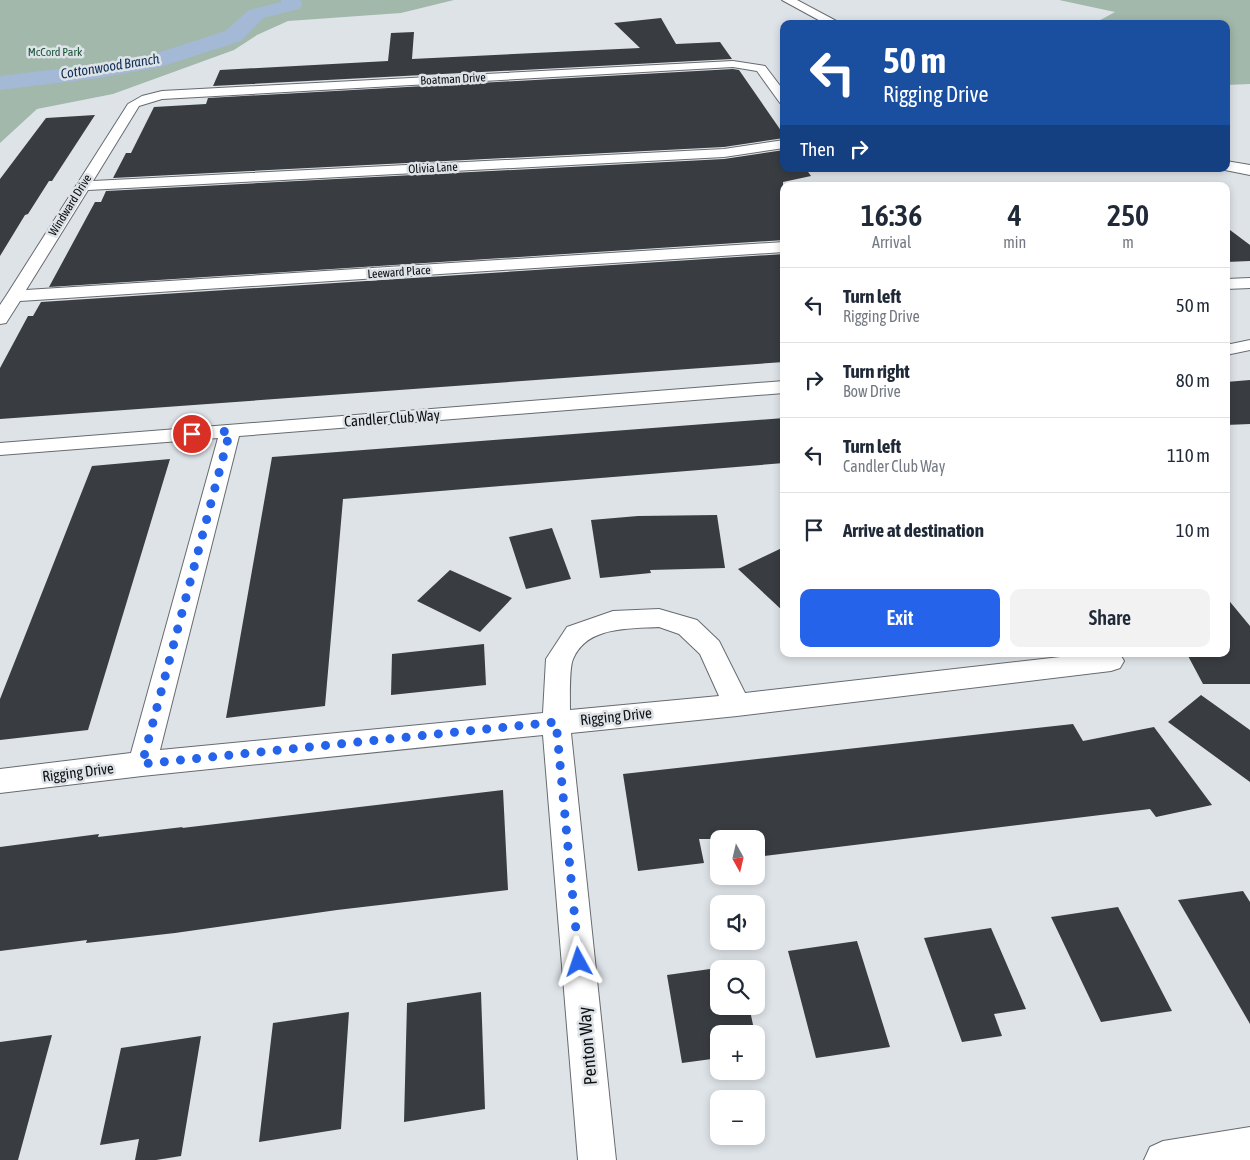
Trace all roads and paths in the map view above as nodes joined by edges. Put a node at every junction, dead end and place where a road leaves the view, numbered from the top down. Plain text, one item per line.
1 (783, 4) edge
2 (805, 20) edge
3 (825, 20) edge
4 (780, 95) edge
5 (146, 98) joint
6 (780, 145) edge
7 (1230, 158) edge
8 (1250, 160) edge
9 (1230, 167) edge
10 (1250, 170) edge
11 (82, 186) junction
12 (780, 247) edge
13 (1250, 283) edge
14 (1230, 284) edge
15 (14, 296) junction
16 (0, 319) edge
17 (1250, 345) edge
18 (1230, 349) edge
19 (780, 388) edge
20 (230, 431) junction
21 (0, 449) edge
22 (1109, 657) edge
23 (737, 705) junction
24 (556, 722) junction
25 (142, 764) junction
26 (0, 781) edge
27 (1250, 1146) edge
28 (597, 1160) edge
29 (1164, 1160) edge

1 - 2 street
1 - 3 street
4 - 5 street, Boatman Drive
5 - 11 street, Windward Drive
6 - 11 street, Olivia Lane
7 - 8 street
9 - 10 street
11 - 15 street, Windward Drive
12 - 15 street, Leeward Place
13 - 14 street
15 - 16 street, Windward Drive
17 - 18 street
19 - 20 street, Candler Club Way
20 - 21 street, Candler Club Way
20 - 25 street
22 - 23 street, Rigging Drive
23 - 24 street, Rigging Drive
23 - 24 street, Penton Way
24 - 25 street, Rigging Drive
24 - 28 street, Penton Way
25 - 26 street, Rigging Drive
27 - 29 street

